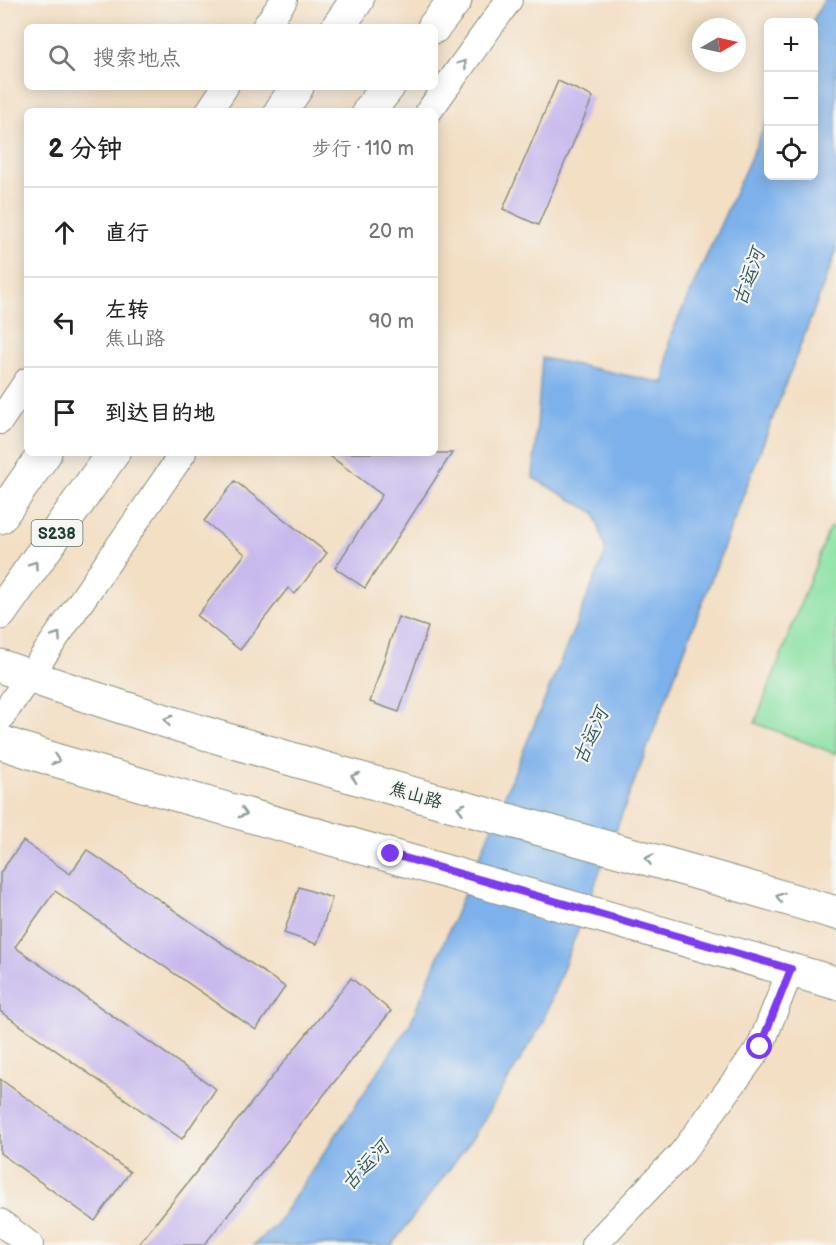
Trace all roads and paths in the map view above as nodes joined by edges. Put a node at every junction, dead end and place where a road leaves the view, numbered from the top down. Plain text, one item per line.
1 (284, 0) edge
2 (357, 0) edge
3 (455, 0) edge
4 (509, 0) edge
5 (268, 24) edge
6 (340, 24) edge
7 (436, 24) edge
8 (223, 90) edge
9 (295, 90) edge
10 (386, 90) edge
11 (211, 108) edge
12 (283, 108) edge
13 (371, 108) edge
14 (431, 108) edge
15 (24, 386) edge
16 (0, 422) edge
17 (43, 456) edge
18 (111, 456) edge
19 (181, 456) edge
20 (0, 517) edge
21 (0, 613) edge
22 (15, 671) edge
23 (0, 719) edge
24 (0, 742) edge
25 (836, 913) edge
26 (791, 969) junction
27 (836, 983) edge
28 (0, 1222) edge
29 (30, 1245) edge
30 (594, 1245) edge

1 - 5 street
2 - 6 main road
3 - 7 main road
14 -> 4 street
8 - 11 street
9 - 12 main road
10 - 13 main road
15 - 16 street
17 - 20 main road
21 -> 18 main road, S238
22 -> 19 street
22 - 23 street
25 -> 22 main road, 焦山路
24 -> 26 main road
26 - 27 main road
26 - 30 street
28 - 29 street

